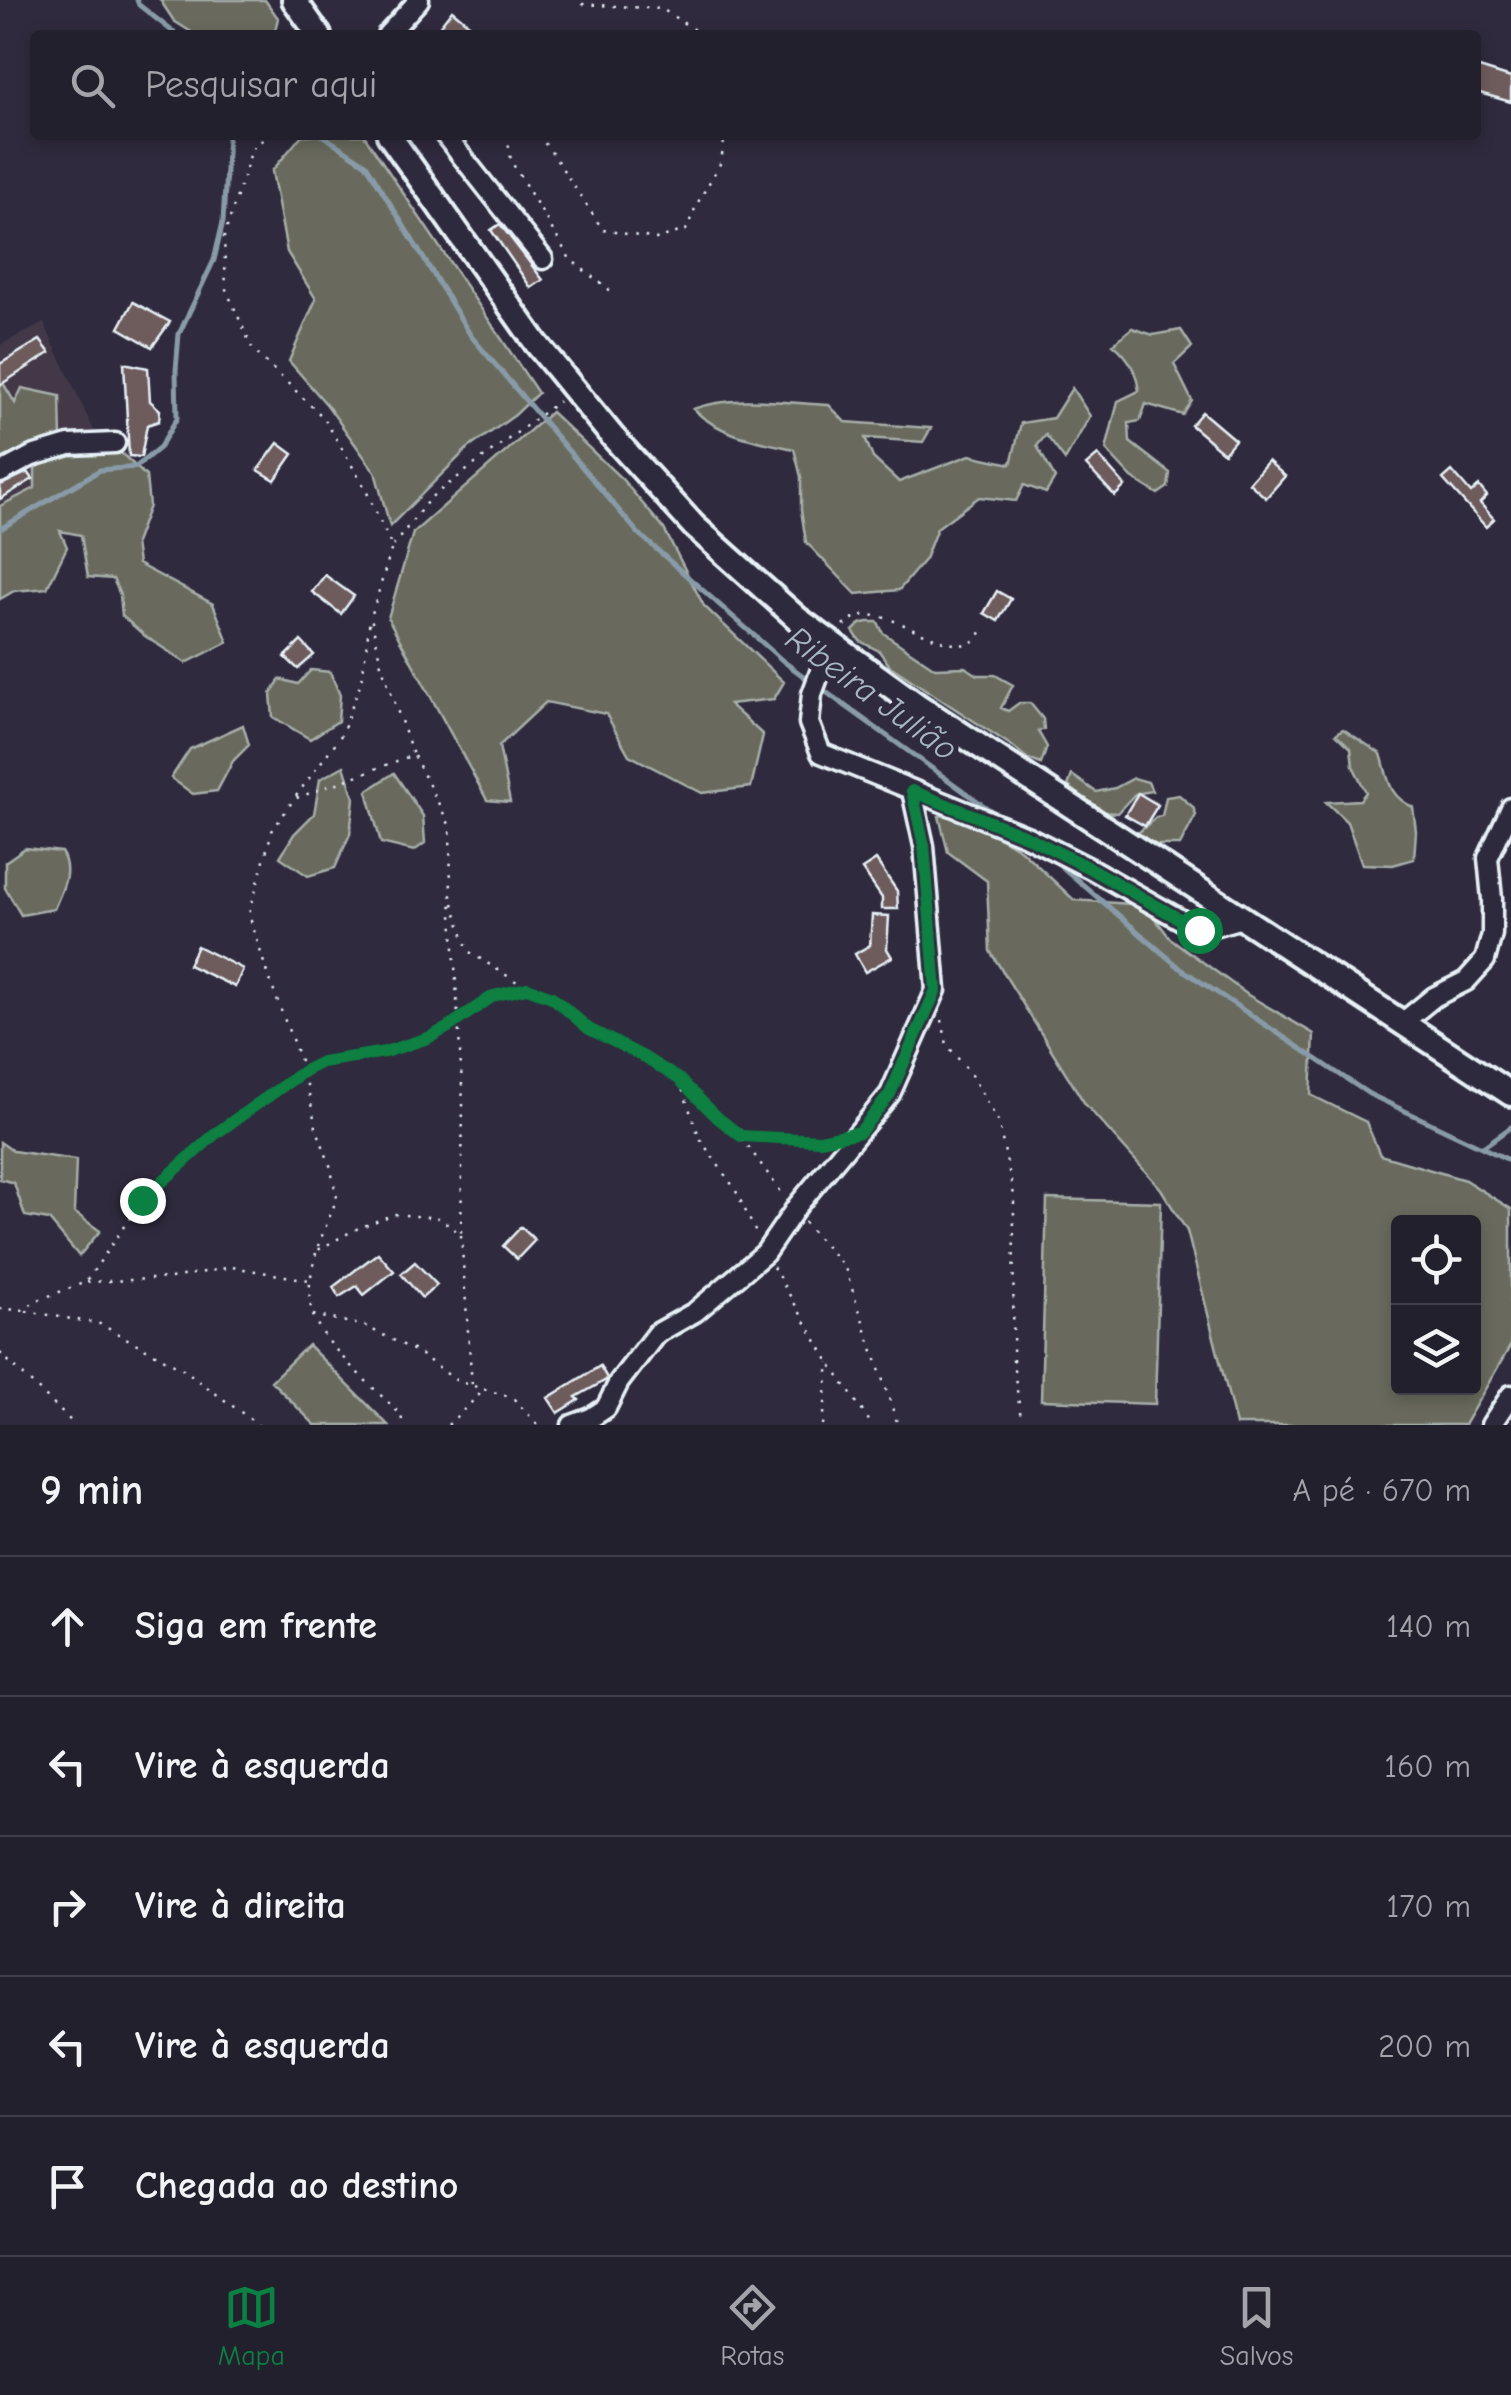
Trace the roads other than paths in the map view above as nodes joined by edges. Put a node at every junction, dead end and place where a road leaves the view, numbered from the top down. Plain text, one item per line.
1 (294, 0) edge
2 (419, 0) edge
3 (315, 30) edge
4 (392, 30) edge
5 (393, 140) edge
6 (449, 140) edge
7 (542, 258) dead end
8 (115, 443) dead end
9 (0, 473) edge
10 (830, 642) junction
11 (912, 791) junction
12 (1511, 808) edge
13 (1242, 918) junction
14 (1402, 1022) junction
15 (1511, 1094) edge
16 (1511, 1395) edge
17 (572, 1425) edge
18 (1490, 1425) edge

1 - 3 main road
2 - 4 street
5 - 10 main road
6 - 7 street
8 - 9 street
10 - 11 street
10 - 13 main road
11 - 13 street
11 - 17 street
12 - 14 street
13 - 14 main road
14 - 15 main road
16 - 18 street

